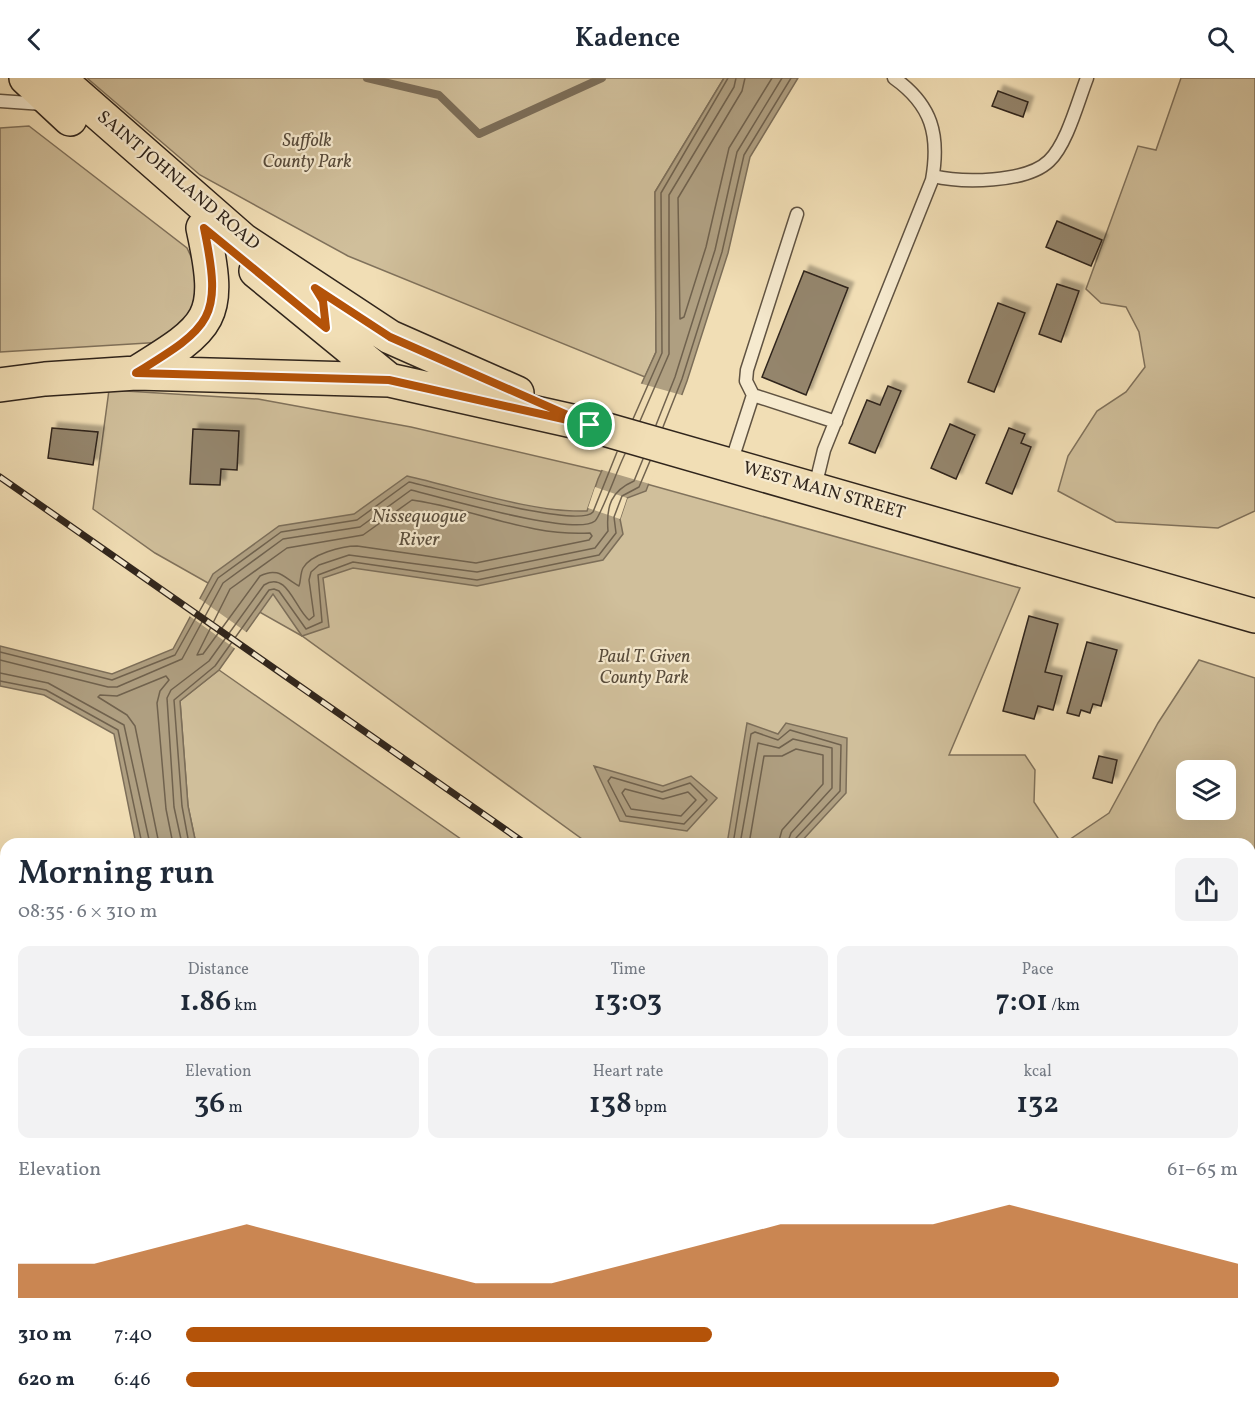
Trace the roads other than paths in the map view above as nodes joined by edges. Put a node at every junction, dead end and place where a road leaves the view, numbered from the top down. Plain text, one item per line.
1 (26, 78) edge
2 (894, 78) edge
3 (1087, 78) edge
4 (56, 91) edge
5 (0, 101) edge
6 (933, 176) junction
7 (797, 214) dead end
8 (204, 228) junction
9 (315, 288) junction
10 (326, 328) junction
11 (136, 373) junction
12 (282, 377) junction
13 (389, 380) junction
14 (0, 385) edge
15 (753, 395) junction
16 (836, 422) junction
17 (590, 425) junction
18 (717, 461) junction
19 (814, 488) junction
20 (1255, 616) edge

1 - 4 main road, SAINT JOHNLAND ROAD
2 - 6 lane
3 - 6 lane
4 - 5 lane
4 - 8 main road, SAINT JOHNLAND ROAD
4 - 9 main road, SAINT JOHNLAND ROAD
6 - 16 lane
7 - 15 lane
8 - 10 main road, SAINT JOHNLAND ROAD
8 - 11 main road
9 - 10 main road
9 - 17 main road, SAINT JOHNLAND ROAD
10 - 12 main road
10 - 13 main road, SAINT JOHNLAND ROAD
11 - 12 main road, WEST MAIN STREET
11 - 14 main road, WEST MAIN STREET
12 - 13 main road, WEST MAIN STREET
13 - 17 main road, WEST MAIN STREET
15 - 16 lane
15 - 18 lane
16 - 19 lane
17 - 18 main road, WEST MAIN STREET
18 - 19 main road, WEST MAIN STREET
19 - 20 main road, WEST MAIN STREET

